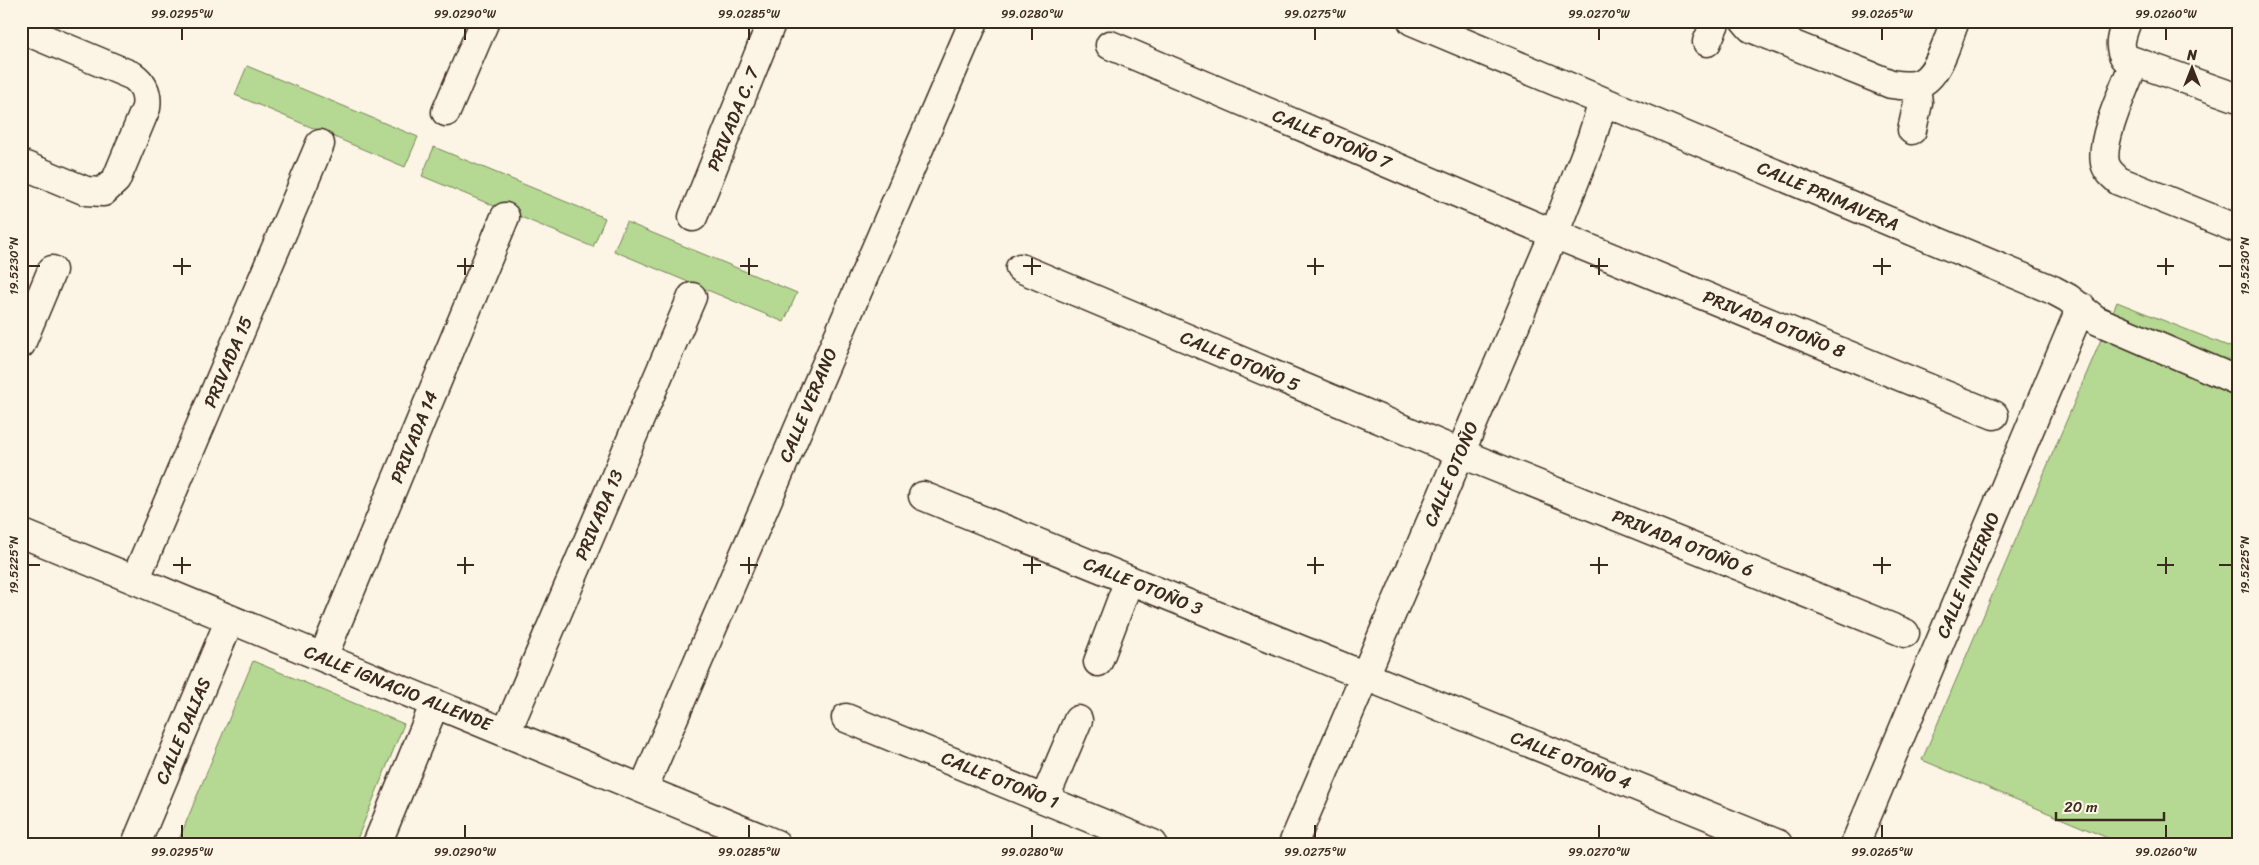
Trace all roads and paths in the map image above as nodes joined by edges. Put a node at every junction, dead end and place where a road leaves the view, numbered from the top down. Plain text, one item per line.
1 (485, 21) edge
2 (772, 21) edge
3 (974, 21) edge
4 (1412, 21) edge
5 (1745, 21) edge
6 (1954, 21) edge
7 (2127, 21) edge
8 (21, 29) edge
9 (1110, 45) dead end
10 (2134, 63) junction
11 (1916, 85) junction
12 (2238, 98) edge
13 (1603, 102) junction
14 (446, 112) dead end
15 (1912, 130) dead end
16 (320, 144) dead end
17 (21, 164) edge
18 (505, 217) dead end
19 (693, 217) dead end
20 (2238, 229) edge
21 (1554, 234) junction
22 (1020, 268) dead end
23 (52, 270) dead end
24 (692, 297) dead end
25 (2080, 307) junction
26 (21, 344) edge
27 (2238, 381) edge
28 (1994, 415) dead end
29 (1460, 454) junction
30 (923, 496) dead end
31 (23, 537) edge
32 (135, 580) junction
33 (1129, 580) junction
34 (230, 619) junction
35 (1905, 633) dead end
36 (323, 657) junction
37 (1098, 662) dead end
38 (1363, 676) junction
39 (435, 703) junction
40 (846, 718) dead end
41 (1078, 720) dead end
42 (506, 733) junction
43 (643, 789) junction
44 (1045, 798) junction
45 (136, 844) edge
46 (377, 844) edge
47 (776, 844) edge
48 (1153, 844) edge
49 (1293, 844) edge
50 (1778, 844) edge
51 (1855, 844) edge

1 - 14 street
2 - 19 street, PRIVADA C. 7
3 - 43 street, CALLE VERANO
4 - 13 street, CALLE PRIMAVERA
5 - 11 street
6 - 11 street
7 - 10 street
8 - 17 street
9 - 21 street, CALLE OTOÑO 7
10 - 12 street
10 - 20 street
11 - 15 street
13 - 21 street, CALLE OTOÑO
13 - 25 street, CALLE PRIMAVERA
16 - 32 street, PRIVADA 15
18 - 36 street, PRIVADA 14
21 - 28 street, PRIVADA OTOÑO 8
21 - 29 street, CALLE OTOÑO
22 - 29 street, CALLE OTOÑO 5
23 - 26 street
24 - 42 street, PRIVADA 13
25 - 27 street, CALLE PRIMAVERA
25 - 51 street, CALLE INVIERNO
29 - 35 street, PRIVADA OTOÑO 6
29 - 38 street, CALLE OTOÑO
30 - 33 street, CALLE OTOÑO 3
31 - 32 street, CALLE IGNACIO ALLENDE
32 - 34 street, CALLE IGNACIO ALLENDE
33 - 37 street
33 - 38 street, CALLE OTOÑO 3
34 - 36 street, CALLE IGNACIO ALLENDE
34 - 45 street, CALLE DALIAS
36 - 39 street, CALLE IGNACIO ALLENDE
38 - 49 street, CALLE OTOÑO
38 - 50 street, CALLE OTOÑO 4
39 - 42 street, CALLE IGNACIO ALLENDE
39 - 46 street
40 - 44 street, CALLE OTOÑO 1
41 - 44 street
42 - 43 street, CALLE IGNACIO ALLENDE
43 - 47 street, CALLE IGNACIO ALLENDE
44 - 48 street, CALLE OTOÑO 1

